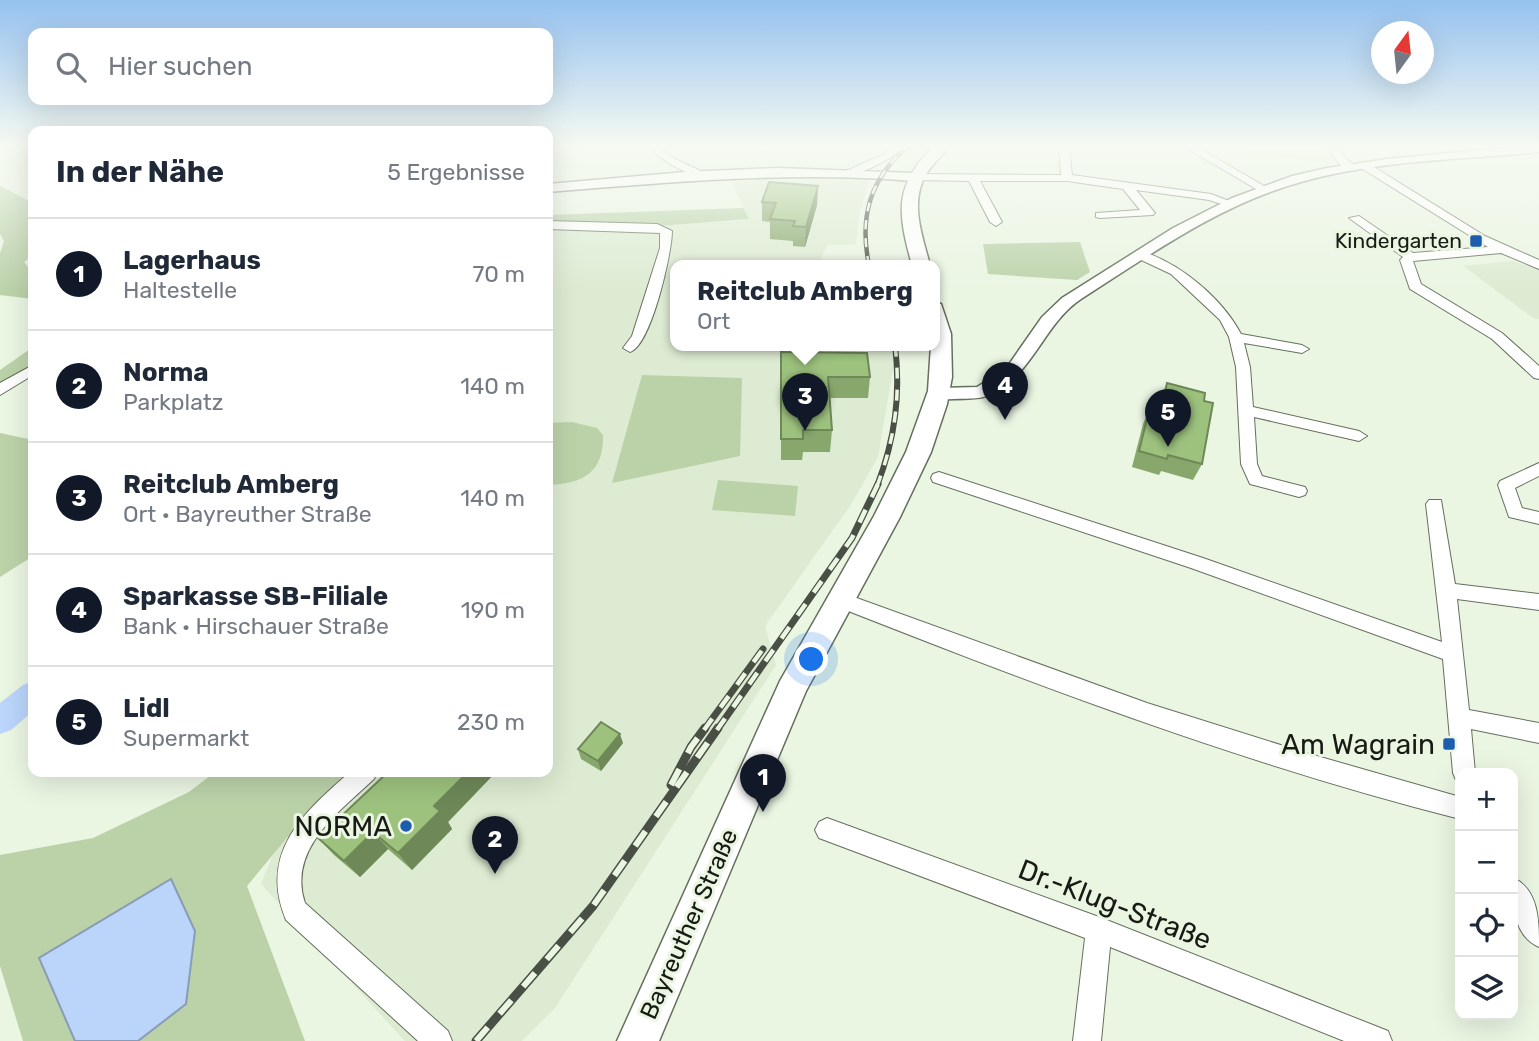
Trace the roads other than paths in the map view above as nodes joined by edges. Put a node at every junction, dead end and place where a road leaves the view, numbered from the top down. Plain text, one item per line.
1 (908, 196) edge
2 (983, 196) edge
3 (1135, 196) edge
4 (1201, 196) edge
5 (1251, 196) edge
6 (1407, 196) edge
7 (1231, 204) junction
8 (1100, 215) dead end
9 (1355, 218) dead end
10 (996, 222) dead end
11 (553, 225) edge
12 (1502, 249) junction
13 (1141, 255) junction
14 (1411, 257) junction
15 (920, 260) edge
16 (1539, 265) edge
17 (1236, 337) junction
18 (630, 348) dead end
19 (1302, 349) dead end
20 (940, 350) edge
21 (28, 372) edge
22 (1539, 375) edge
23 (0, 390) edge
24 (939, 394) junction
25 (1248, 411) junction
26 (1359, 436) dead end
27 (1539, 469) edge
28 (939, 478) dead end
29 (1299, 491) dead end
30 (1435, 504) dead end
31 (1539, 518) edge
32 (1445, 582) junction
33 (840, 600) junction
34 (1539, 603) edge
35 (1452, 654) junction
36 (1457, 717) junction
37 (1539, 733) edge
38 (1463, 768) edge
39 (361, 777) edge
40 (1455, 807) edge
41 (827, 830) dead end
42 (1515, 894) edge
43 (1099, 930) junction
44 (1539, 934) edge
45 (438, 1041) edge
46 (638, 1041) edge
47 (1087, 1041) edge
48 (1378, 1041) edge

1 - 15 main road
2 - 10 street
3 - 8 street
4 - 7 street
5 - 7 street
6 - 12 street
7 - 13 street
9 - 14 street
11 - 18 street
12 - 14 street
12 - 16 street
13 - 17 street
13 - 24 street
14 - 22 street
17 - 19 street
17 - 25 street
20 - 24 main road, Bayreuther Straße
21 - 23 street
24 - 33 main road, Bayreuther Straße
25 - 26 street
25 - 29 street
27 - 31 street
28 - 35 street
30 - 32 street
32 - 34 street
32 - 35 street
33 - 40 street
33 - 46 main road, Bayreuther Straße
35 - 36 street
36 - 37 street
36 - 38 street
39 - 45 street
41 - 43 street, Dr.-Klug-Straße
42 - 44 street
43 - 47 street
43 - 48 street, Dr.-Klug-Straße

